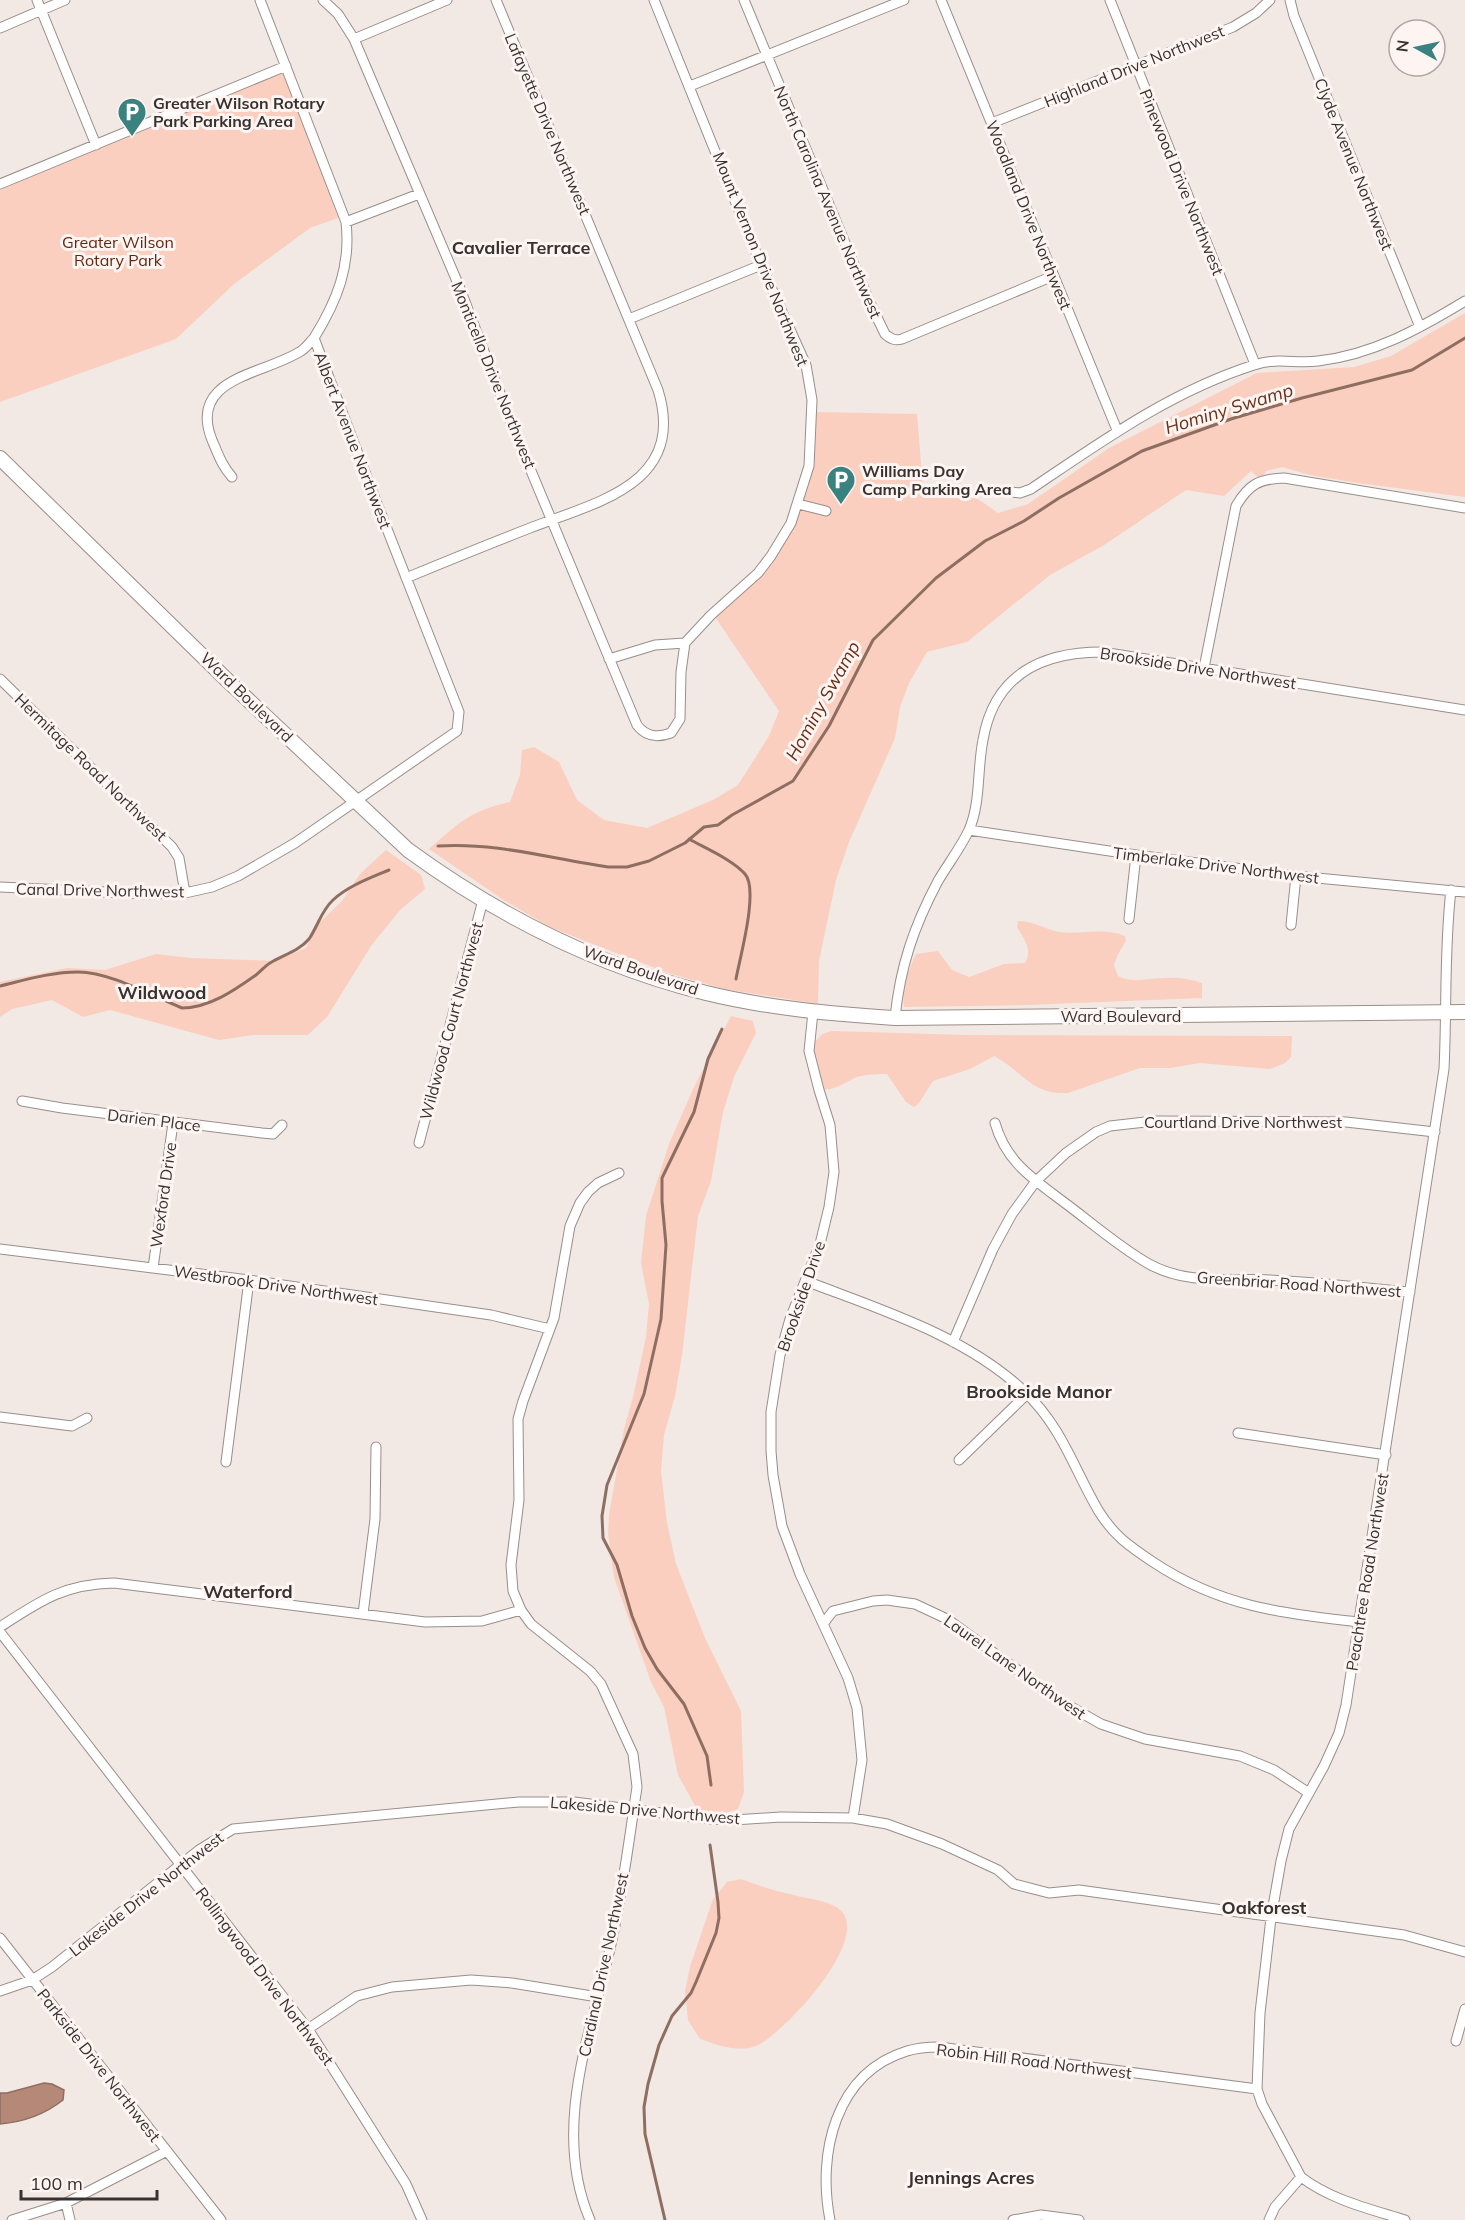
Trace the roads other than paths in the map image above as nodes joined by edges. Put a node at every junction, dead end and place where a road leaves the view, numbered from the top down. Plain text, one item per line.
1 (37, 0) edge
2 (65, 0) edge
3 (260, 0) edge
4 (323, 0) edge
5 (447, 0) edge
6 (496, 0) edge
7 (654, 0) edge
8 (744, 0) edge
9 (904, 0) edge
10 (942, 0) edge
11 (1110, 0) edge
12 (1270, 0) edge
13 (1290, 0) edge
14 (41, 10) junction
15 (0, 28) edge
16 (354, 39) junction
17 (765, 55) junction
18 (1135, 64) junction
19 (286, 66) junction
20 (690, 86) junction
21 (992, 123) junction
22 (96, 145) junction
23 (0, 184) edge
24 (419, 194) junction
25 (346, 222) junction
26 (761, 266) junction
27 (1053, 276) junction
28 (1465, 301) edge
29 (630, 319) junction
30 (1420, 327) junction
31 (314, 338) junction
32 (1255, 364) junction
33 (1117, 430) junction
34 (0, 458) edge
35 (232, 477) dead end
36 (1011, 492) dead end
37 (798, 504) junction
38 (1465, 508) edge
39 (826, 511) dead end
40 (552, 520) junction
41 (406, 578) junction
42 (685, 643) junction
43 (609, 658) junction
44 (1204, 668) junction
45 (0, 679) edge
46 (1465, 710) edge
47 (354, 800) junction
48 (969, 830) junction
49 (1136, 855) junction
50 (1296, 876) junction
51 (0, 887) edge
52 (1450, 890) junction
53 (1465, 892) edge
54 (185, 893) junction
55 (483, 900) junction
56 (1129, 919) dead end
57 (1291, 925) dead end
58 (813, 1012) junction
59 (1447, 1012) junction
60 (1465, 1012) edge
61 (895, 1018) junction
62 (22, 1101) dead end
63 (173, 1123) junction
64 (995, 1123) dead end
65 (282, 1125) dead end
66 (1435, 1132) junction
67 (419, 1143) dead end
68 (619, 1173) dead end
69 (1036, 1181) junction
70 (0, 1249) edge
71 (153, 1268) junction
72 (249, 1280) junction
73 (806, 1281) junction
74 (1410, 1292) junction
75 (550, 1329) junction
76 (953, 1342) junction
77 (1027, 1394) junction
78 (0, 1418) edge
79 (87, 1418) dead end
80 (1238, 1433) dead end
81 (376, 1447) dead end
82 (1386, 1455) junction
83 (959, 1461) dead end
84 (226, 1462) dead end
85 (520, 1610) junction
86 (363, 1614) junction
87 (1360, 1622) junction
88 (823, 1624) junction
89 (0, 1627) edge
90 (0, 1632) edge
91 (1309, 1793) junction
92 (634, 1810) junction
93 (853, 1818) junction
94 (182, 1865) junction
95 (1271, 1918) junction
96 (0, 1938) edge
97 (1465, 1952) edge
98 (32, 1980) junction
99 (0, 1991) edge
100 (598, 1997) junction
101 (1465, 2009) edge
102 (308, 2029) junction
103 (1456, 2041) dead end
104 (1257, 2089) junction
105 (167, 2151) junction
106 (1301, 2177) junction
107 (66, 2203) junction
108 (12, 2220) edge
109 (70, 2220) edge
110 (221, 2220) edge
111 (422, 2220) edge
112 (590, 2220) edge
113 (830, 2220) edge
114 (1013, 2220) edge
115 (1079, 2220) edge
116 (1269, 2220) edge
117 (1405, 2220) edge

1 - 14 street
2 - 14 street
3 - 19 street, Albert Avenue Northwest
4 - 16 street, Monticello Drive Northwest
5 - 16 street
6 - 29 street, Lafayette Drive Northwest
7 - 20 street, Mount Vernon Drive Northwest
8 - 17 street, North Carolina Avenue Northwest
9 - 17 street
10 - 21 street, Woodland Drive Northwest
11 - 18 street, Pinewood Drive Northwest
12 - 18 street, Highland Drive Northwest
13 - 30 street, Clyde Avenue Northwest
14 - 15 street
14 - 22 street
16 - 24 street, Monticello Drive Northwest
17 - 20 street
17 - 27 street, North Carolina Avenue Northwest
18 - 21 street, Highland Drive Northwest
18 - 32 street, Pinewood Drive Northwest
19 - 22 street
19 - 25 street, Albert Avenue Northwest
20 - 26 street, Mount Vernon Drive Northwest
21 - 27 street, Woodland Drive Northwest
22 - 23 street
24 - 25 street
24 - 40 street, Monticello Drive Northwest
25 - 31 street, Albert Avenue Northwest
26 - 29 street
26 - 37 street, Mount Vernon Drive Northwest
27 - 33 street, Woodland Drive Northwest
28 - 30 street
29 - 40 street, Lafayette Drive Northwest
30 - 32 street
31 - 35 street
31 - 41 street, Albert Avenue Northwest
32 - 33 street
33 - 36 street
34 - 47 main road, Ward Boulevard
37 - 39 street
37 - 42 street, Mount Vernon Drive Northwest
38 - 44 street
40 - 41 street, Lafayette Drive Northwest
40 - 43 street, Monticello Drive Northwest
41 - 47 street, Albert Avenue Northwest
42 - 43 street
42 - 43 street, Monticello Drive Northwest
44 - 46 street, Brookside Drive Northwest
44 - 48 street, Brookside Drive Northwest
45 - 54 street, Hermitage Road Northwest
47 - 54 street, Canal Drive Northwest
47 - 55 main road, Ward Boulevard
48 - 49 street, Timberlake Drive Northwest
48 - 61 street, Brookside Drive Northwest
49 - 50 street, Timberlake Drive Northwest
49 - 56 street
50 - 52 street, Timberlake Drive Northwest
50 - 57 street
51 - 54 street, Canal Drive Northwest
52 - 53 street, Timberlake Drive Northwest
52 - 59 street, Peachtree Road Northwest
55 - 58 main road, Ward Boulevard
55 - 67 street, Wildwood Court Northwest
58 - 61 main road, Ward Boulevard
58 - 73 street, Brookside Drive
59 - 60 main road, Ward Boulevard
59 - 61 main road, Ward Boulevard
59 - 66 street, Peachtree Road Northwest
62 - 63 street, Darien Place
63 - 65 street, Darien Place
63 - 71 street, Wexford Drive
64 - 69 street, Greenbriar Road Northwest
66 - 69 street, Courtland Drive Northwest
66 - 74 street, Peachtree Road Northwest
68 - 75 street, Cardinal Drive Northwest
69 - 74 street, Greenbriar Road Northwest
69 - 76 street, Courtland Drive Northwest
70 - 71 street, Westbrook Drive Northwest
71 - 72 street, Westbrook Drive Northwest
72 - 75 street, Westbrook Drive Northwest
72 - 84 street
73 - 76 street
73 - 88 street, Brookside Drive
74 - 82 street, Peachtree Road Northwest
75 - 85 street, Cardinal Drive Northwest
76 - 77 street
77 - 83 street
77 - 87 street
78 - 79 street
80 - 82 street
81 - 86 street
82 - 87 street, Peachtree Road Northwest
85 - 86 street
85 - 92 street, Cardinal Drive Northwest
86 - 89 street
87 - 91 street, Peachtree Road Northwest
88 - 91 street, Laurel Lane Northwest
88 - 93 street, Brookside Drive
90 - 94 street, Rollingwood Drive Northwest
91 - 95 street, Peachtree Road Northwest
92 - 93 street, Lakeside Drive Northwest
92 - 94 street, Lakeside Drive Northwest
92 - 100 street, Cardinal Drive Northwest
93 - 95 street, Lakeside Drive Northwest
94 - 98 street, Lakeside Drive Northwest
94 - 102 street, Rollingwood Drive Northwest
95 - 97 street, Lakeside Drive Northwest
95 - 104 street, Peachtree Road Northwest
96 - 98 street, Parkside Drive Northwest
98 - 99 street, Lakeside Drive Northwest
98 - 105 street, Parkside Drive Northwest
100 - 102 street
100 - 112 street, Cardinal Drive Northwest
101 - 103 street
102 - 111 street, Rollingwood Drive Northwest
104 - 106 street, Peachtree Road Northwest
104 - 113 street, Robin Hill Road Northwest
105 - 107 street
105 - 110 street, Parkside Drive Northwest
106 - 116 street
106 - 117 street
107 - 108 street
107 - 109 street
114 - 115 street

